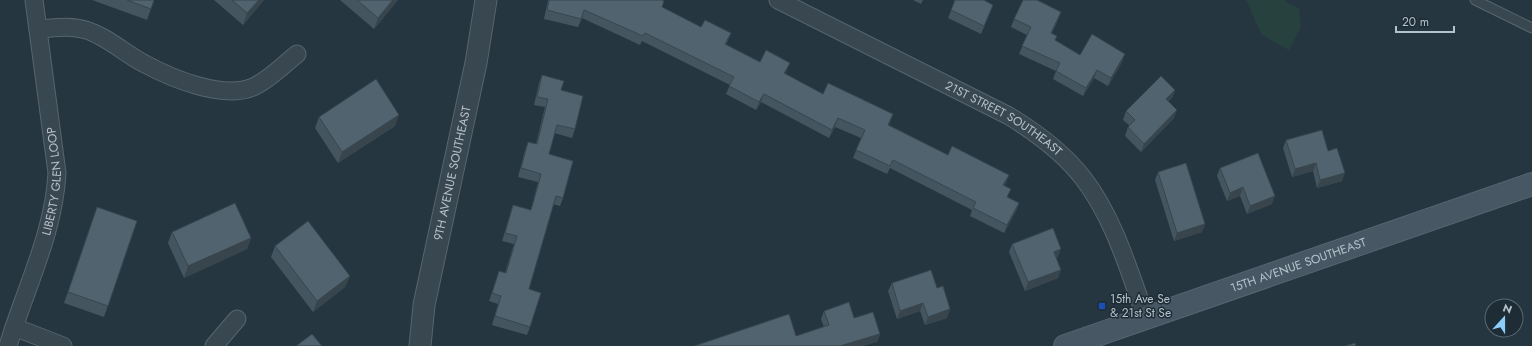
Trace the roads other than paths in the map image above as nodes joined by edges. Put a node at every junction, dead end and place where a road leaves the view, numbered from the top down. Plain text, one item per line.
1 (34, 0) edge
2 (486, 0) edge
3 (778, 0) edge
4 (1475, 0) edge
5 (1532, 28) edge
6 (38, 30) junction
7 (297, 54) dead end
8 (1532, 184) edge
9 (1146, 318) junction
10 (237, 319) dead end
11 (14, 327) junction
12 (8, 346) edge
13 (63, 346) edge
14 (214, 346) edge
15 (420, 346) edge
16 (1064, 346) edge

1 - 6 street, LIBERTY GLEN LOOP
2 - 15 street, 9TH AVENUE SOUTHEAST
3 - 9 street, 21ST STREET SOUTHEAST
4 - 5 lane
6 - 7 street
6 - 11 street, LIBERTY GLEN LOOP
8 - 9 main road, 15TH AVENUE SOUTHEAST
9 - 16 main road, 15TH AVENUE SOUTHEAST
10 - 14 street
11 - 12 street, LIBERTY GLEN LOOP
11 - 13 street

